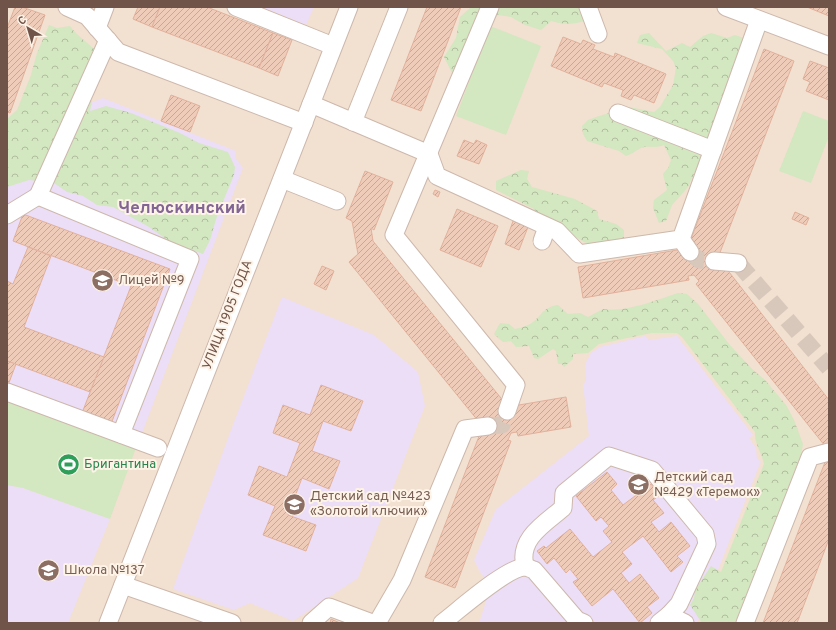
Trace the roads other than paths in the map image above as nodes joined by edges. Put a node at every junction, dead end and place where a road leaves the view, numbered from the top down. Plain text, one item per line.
1 (67, 7) edge
2 (105, 7) edge
3 (236, 7) edge
4 (349, 7) edge
5 (399, 7) edge
6 (490, 7) edge
7 (588, 7) edge
8 (726, 7) edge
9 (759, 20) junction
10 (103, 34) junction
11 (598, 34) dead end
12 (333, 46) junction
13 (829, 46) edge
14 (311, 104) junction
15 (618, 113) dead end
16 (353, 122) junction
17 (304, 123) junction
18 (713, 150) junction
19 (429, 154) junction
20 (282, 179) junction
21 (38, 196) junction
22 (337, 201) dead end
23 (7, 215) edge
24 (714, 261) tunnel mouth
25 (738, 262) dead end
26 (7, 392) edge
27 (507, 411) tunnel mouth
28 (488, 426) tunnel mouth
29 (121, 434) junction
30 (158, 448) dead end
31 (829, 452) edge
32 (525, 566) junction
33 (123, 585) junction
34 (664, 619) edge
35 (108, 623) edge
36 (232, 623) edge
37 (311, 623) edge
38 (372, 623) edge
39 (377, 623) edge
40 (442, 623) edge
41 (584, 623) edge
42 (685, 623) edge
43 (745, 623) edge

1 - 10 street
2 - 10 street
3 - 12 street
4 - 12 street, УЛИЦА 1905 ГОДА
5 - 16 street
6 - 19 street
7 - 11 street
8 - 9 street
9 - 13 street
9 - 18 street
10 - 17 street
10 - 21 street
12 - 14 street, УЛИЦА 1905 ГОДА
14 - 16 street
14 - 17 street, УЛИЦА 1905 ГОДА
15 - 18 street
16 - 19 street
17 - 20 street, УЛИЦА 1905 ГОДА
18 - 19 street
19 - 27 street
20 - 22 street
20 - 33 street, УЛИЦА 1905 ГОДА
21 - 23 street
21 - 29 street
24 - 25 street
26 - 29 street
28 - 39 street
29 - 30 street
31 - 43 street
32 - 34 street
32 - 40 street
32 - 41 street
33 - 35 street, УЛИЦА 1905 ГОДА
33 - 36 street
34 - 42 street
37 - 38 street

